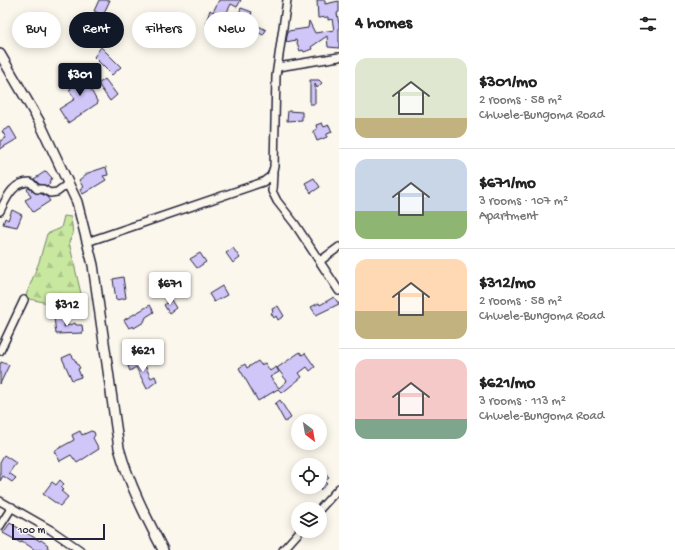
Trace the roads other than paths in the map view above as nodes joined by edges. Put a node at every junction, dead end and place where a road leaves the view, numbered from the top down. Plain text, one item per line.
1 (287, 0) edge
2 (0, 54) edge
3 (339, 57) edge
4 (278, 66) junction
5 (273, 173) junction
6 (69, 183) junction
7 (0, 211) edge
8 (87, 242) junction
9 (339, 248) edge
10 (320, 261) junction
11 (339, 292) edge
12 (24, 300) dead end
13 (0, 351) edge
14 (339, 488) edge
15 (0, 501) edge
16 (326, 502) edge
17 (12, 507) junction
18 (0, 526) edge
19 (294, 538) edge
20 (80, 550) edge
21 (163, 550) edge
22 (283, 550) edge

1 - 4 street
2 - 6 main road
3 - 4 street
4 - 5 street
5 - 8 street
5 - 10 street
6 - 7 street
6 - 8 main road
8 - 21 main road
9 - 10 street
10 - 11 street
12 - 13 street
14 - 16 street
15 - 17 street
17 - 18 street
17 - 20 street
19 - 22 street

